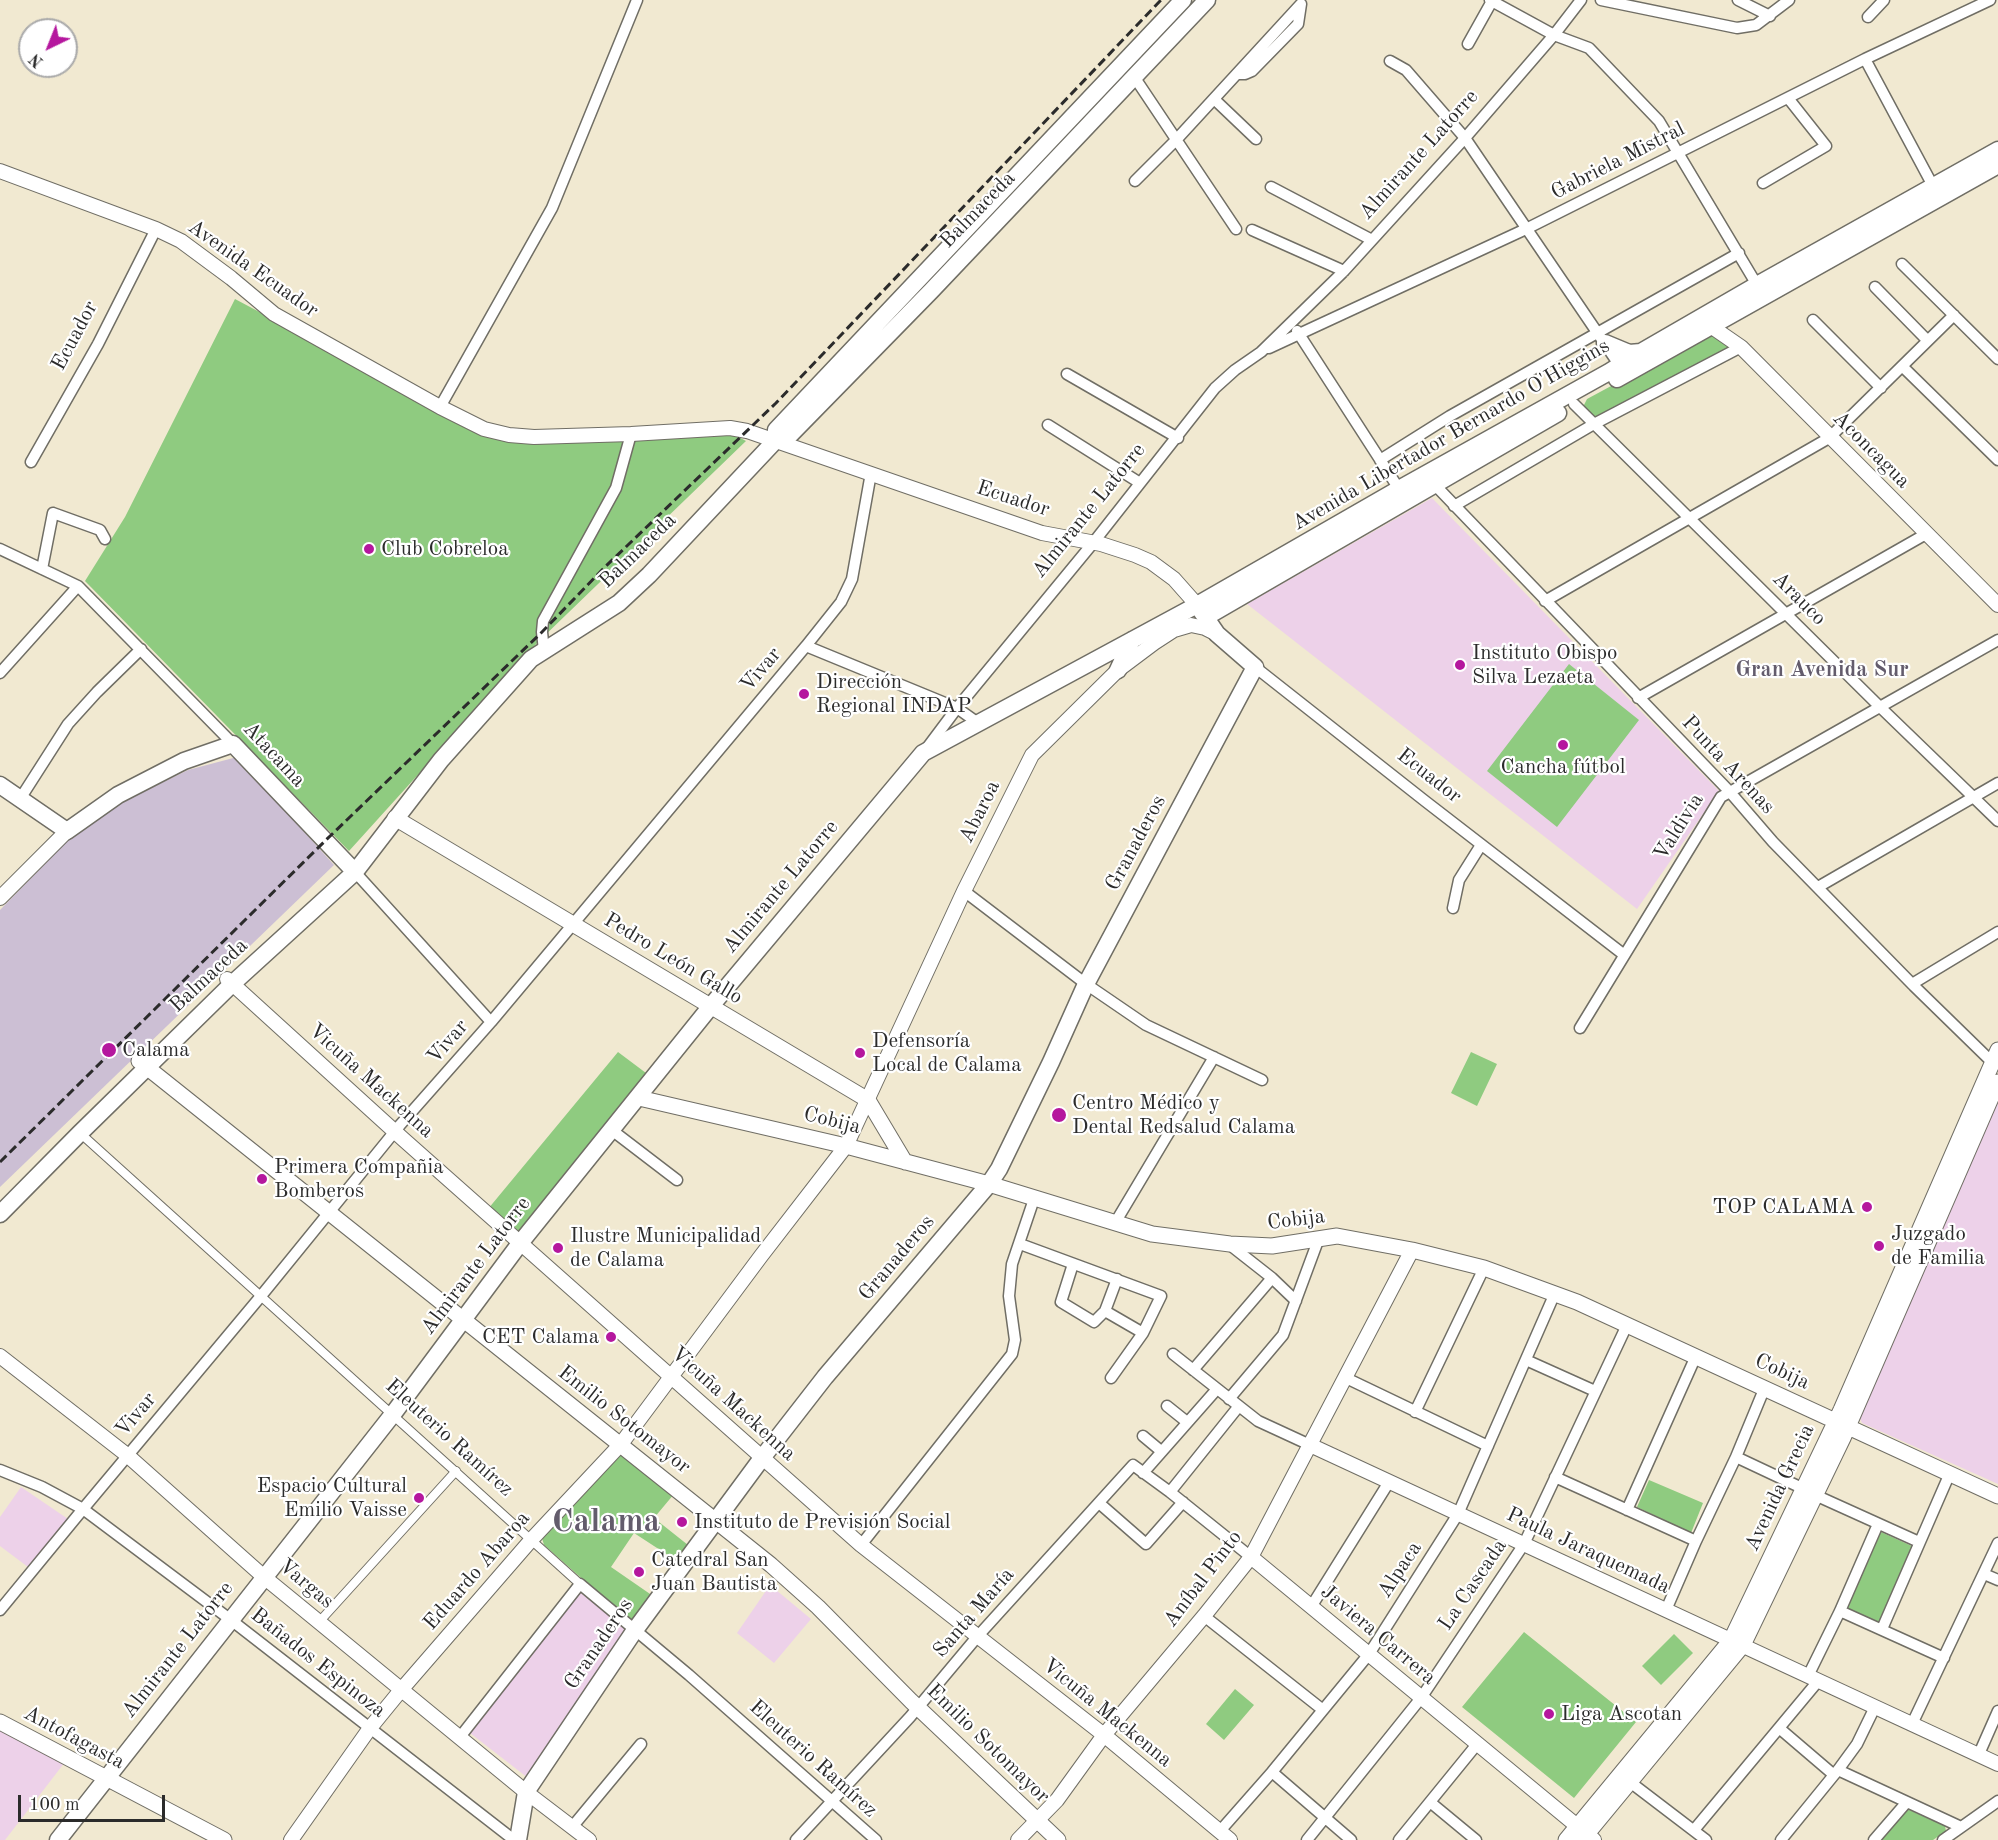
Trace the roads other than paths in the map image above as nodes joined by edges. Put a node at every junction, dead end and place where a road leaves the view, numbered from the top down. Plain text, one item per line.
1 (637, 0) edge
2 (1183, 0) edge
3 (1207, 0) edge
4 (1581, 0) edge
5 (1601, 0) edge
6 (1738, 0) edge
7 (1789, 0) edge
8 (1884, 0) edge
9 (1990, 0) edge
10 (1491, 1) edge
11 (1770, 16) junction
12 (1868, 17) dead end
13 (1554, 35) junction
14 (1468, 44) dead end
15 (1865, 59) junction
16 (1390, 61) dead end
17 (1237, 74) junction
18 (1135, 78) junction
19 (1788, 98) junction
20 (1214, 99) junction
21 (1465, 138) junction
22 (1176, 140) junction
23 (1256, 140) dead end
24 (1998, 150) edge
25 (1678, 153) junction
26 (1998, 165) edge
27 (0, 171) edge
28 (1135, 181) dead end
29 (1763, 183) dead end
30 (1933, 186) junction
31 (1271, 187) dead end
32 (156, 229) junction
33 (1236, 229) dead end
34 (1527, 229) junction
35 (1252, 230) dead end
36 (1372, 240) junction
37 (1739, 253) junction
38 (1902, 264) dead end
39 (1344, 271) junction
40 (1757, 285) junction
41 (1875, 287) dead end
42 (1954, 315) junction
43 (1813, 320) dead end
44 (1292, 323) junction
45 (1712, 327) junction
46 (1300, 335) junction
47 (1602, 337) junction
48 (1927, 340) junction
49 (1741, 347) junction
50 (1261, 352) junction
51 (1641, 352) junction
52 (1998, 359) edge
53 (1903, 367) junction
54 (1623, 370) junction
55 (1067, 374) dead end
56 (1605, 375) junction
57 (1881, 388) junction
58 (1574, 404) junction
59 (440, 407) junction
60 (1594, 424) junction
61 (1048, 425) dead end
62 (631, 434) junction
63 (1178, 438) junction
64 (1829, 438) junction
65 (775, 441) junction
66 (1380, 460) junction
67 (1998, 460) edge
68 (31, 462) dead end
69 (871, 473) junction
70 (1140, 483) junction
71 (1435, 485) junction
72 (1399, 489) junction
73 (1455, 506) junction
74 (1690, 517) junction
75 (1926, 534) junction
76 (105, 539) dead end
77 (1093, 543) junction
78 (0, 549) edge
79 (42, 569) junction
80 (78, 586) junction
81 (1545, 601) junction
82 (1998, 605) edge
83 (1201, 611) junction
84 (1786, 613) junction
85 (1217, 634) junction
86 (1132, 640) junction
87 (1998, 640) edge
88 (806, 646) junction
89 (141, 649) junction
90 (544, 651) junction
91 (1255, 667) junction
92 (1118, 670) junction
93 (0, 673) edge
94 (1638, 698) junction
95 (1879, 706) junction
96 (957, 708) junction
97 (978, 723) junction
98 (233, 744) junction
99 (923, 753) junction
100 (1998, 783) edge
101 (0, 785) edge
102 (1729, 790) junction
103 (1974, 797) junction
104 (20, 799) junction
105 (395, 818) junction
106 (1998, 820) edge
107 (67, 831) junction
108 (1481, 845) junction
109 (351, 868) junction
110 (1818, 887) junction
111 (964, 891) junction
112 (0, 898) edge
113 (1453, 908) dead end
114 (573, 924) junction
115 (1998, 932) edge
116 (1623, 954) junction
117 (229, 981) junction
118 (1086, 984) junction
119 (1912, 984) junction
120 (711, 1006) junction
121 (491, 1022) junction
122 (1580, 1028) dead end
123 (1214, 1057) junction
124 (1996, 1060) edge
125 (143, 1064) junction
126 (1262, 1080) dead end
127 (1998, 1082) edge
128 (639, 1098) junction
129 (868, 1101) junction
130 (613, 1131) junction
131 (395, 1132) junction
132 (80, 1133) junction
133 (846, 1146) junction
134 (905, 1162) junction
135 (677, 1180) dead end
136 (989, 1184) junction
137 (1034, 1199) junction
138 (0, 1201) edge
139 (328, 1212) junction
140 (0, 1214) edge
141 (1115, 1223) junction
142 (1320, 1238) junction
143 (521, 1242) junction
144 (1020, 1244) junction
145 (1230, 1244) junction
146 (1412, 1250) junction
147 (1073, 1264) junction
148 (1484, 1268) junction
149 (1272, 1278) junction
150 (1117, 1279) junction
151 (1555, 1293) junction
152 (261, 1296) junction
153 (1296, 1301) junction
154 (1105, 1311) junction
155 (463, 1320) junction
156 (1627, 1325) junction
157 (1143, 1333) junction
158 (1173, 1354) dead end
159 (0, 1356) edge
160 (1696, 1356) junction
161 (1526, 1360) junction
162 (1193, 1370) junction
163 (671, 1377) junction
164 (1111, 1378) dead end
165 (1346, 1378) junction
166 (1765, 1387) junction
167 (1217, 1389) junction
168 (1595, 1391) junction
169 (1229, 1399) junction
170 (1167, 1406) dead end
171 (1239, 1406) junction
172 (1415, 1412) junction
173 (393, 1414) junction
174 (1187, 1422) junction
175 (1842, 1423) junction
176 (1143, 1436) dead end
177 (621, 1444) junction
178 (1310, 1445) junction
179 (1488, 1446) junction
180 (1161, 1451) junction
181 (128, 1455) junction
182 (1736, 1457) junction
183 (762, 1458) junction
184 (1133, 1466) joint
185 (0, 1470) edge
186 (456, 1471) junction
187 (1143, 1473) junction
188 (1950, 1473) junction
189 (1555, 1477) junction
190 (1389, 1482) junction
191 (1170, 1492) junction
192 (1809, 1492) junction
193 (1998, 1496) edge
194 (1183, 1502) junction
195 (1099, 1503) junction
196 (82, 1509) junction
197 (1627, 1510) junction
198 (1458, 1514) junction
199 (716, 1520) junction
200 (1878, 1524) junction
201 (532, 1539) junction
202 (1696, 1540) junction
203 (1919, 1542) junction
204 (1998, 1543) edge
205 (1524, 1544) junction
206 (861, 1545) junction
207 (1251, 1557) junction
208 (1984, 1574) junction
209 (264, 1576) junction
210 (1998, 1580) edge
211 (580, 1584) junction
212 (1311, 1606) junction
213 (0, 1610) edge
214 (1665, 1610) junction
215 (1840, 1611) junction
216 (1204, 1616) junction
217 (231, 1620) junction
218 (319, 1622) junction
219 (1882, 1629) junction
220 (635, 1630) junction
221 (977, 1637) junction
222 (1737, 1642) junction
223 (1369, 1654) junction
224 (1944, 1658) junction
225 (1814, 1678) junction
226 (401, 1690) junction
227 (1421, 1698) junction
228 (919, 1707) junction
229 (1875, 1707) junction
230 (1323, 1710) junction
231 (1998, 1711) edge
232 (0, 1722) edge
233 (1912, 1724) junction
234 (370, 1728) junction
235 (1779, 1728) junction
236 (1104, 1735) junction
237 (460, 1737) junction
238 (1478, 1743) junction
239 (641, 1744) dead end
240 (1978, 1754) junction
241 (1998, 1764) edge
242 (1272, 1772) junction
243 (1836, 1773) junction
244 (106, 1779) junction
245 (1630, 1782) junction
246 (526, 1792) junction
247 (832, 1801) junction
248 (1998, 1801) edge
249 (1430, 1802) junction
250 (1906, 1803) junction
251 (1324, 1818) junction
252 (1037, 1821) junction
253 (573, 1826) junction
254 (1961, 1827) junction
255 (1694, 1830) junction
256 (1585, 1835) edge
257 (1225, 1836) edge
258 (58, 1840) edge
259 (224, 1840) edge
260 (291, 1840) edge
261 (516, 1840) edge
262 (590, 1840) edge
263 (796, 1840) edge
264 (876, 1840) edge
265 (1018, 1840) edge
266 (1058, 1840) edge
267 (1307, 1840) edge
268 (1351, 1840) edge
269 (1399, 1840) edge
270 (1476, 1840) edge
271 (1566, 1840) edge
272 (1706, 1840) edge
273 (1781, 1840) edge
274 (1874, 1840) edge
275 (1943, 1840) edge

1 - 59 street
2 - 65 main road, Balmaceda
3 - 18 main road, Balmaceda
4 - 13 street, Almirante Latorre
5 - 11 street
6 - 11 street
7 - 11 street
8 - 12 street
9 - 15 street, Gabriela Mistral
10 - 13 street
10 - 14 street
13 - 21 street, Almirante Latorre
13 - 25 street
15 - 19 street, Gabriela Mistral
15 - 30 street
16 - 21 street
17 - 17 street
17 - 20 street
18 - 22 street
18 - 65 main road, Balmaceda
19 - 25 street, Gabriela Mistral
19 - 29 street
20 - 22 street
20 - 23 street
21 - 34 street
21 - 36 street, Almirante Latorre
22 - 28 street
22 - 33 street
24 - 30 main road, Avenida Libertador Bernardo O'Higgins
25 - 34 street, Gabriela Mistral
25 - 37 street
26 - 45 main road, Avenida Libertador Bernardo O'Higgins
27 - 32 street, Avenida Ecuador
30 - 40 main road, Avenida Libertador Bernardo O'Higgins
31 - 36 street
32 - 59 street, Avenida Ecuador
32 - 68 street, Ecuador
34 - 46 street, Gabriela Mistral
34 - 47 street
35 - 39 street
36 - 39 street, Almirante Latorre
37 - 40 street
37 - 47 street
38 - 42 street
39 - 44 street, Almirante Latorre
40 - 51 main road, Avenida Libertador Bernardo O'Higgins
41 - 48 street
42 - 48 street
42 - 52 street
43 - 57 street
44 - 46 street
44 - 50 street, Almirante Latorre
45 - 49 street, Aconcagua
45 - 54 main road, Avenida Libertador Bernardo O'Higgins
46 - 50 street, Gabriela Mistral
46 - 66 street
47 - 51 main road
47 - 54 street
47 - 56 main road
47 - 66 street
48 - 53 street
49 - 60 street
49 - 64 street, Aconcagua
50 - 63 street, Almirante Latorre
51 - 54 main road, Avenida Libertador Bernardo O'Higgins
53 - 57 street
53 - 67 street
54 - 56 main road, Avenida Libertador Bernardo O'Higgins
54 - 58 main road, Avenida Libertador Bernardo O'Higgins
55 - 63 street
56 - 72 main road, Avenida Libertador Bernardo O'Higgins
57 - 64 street
58 - 60 street, Arauco
58 - 71 main road, Avenida Libertador Bernardo O'Higgins
59 - 62 street, Ecuador
60 - 73 street
60 - 74 street, Arauco
61 - 70 street
62 - 65 street, Ecuador
62 - 90 street, Balmaceda
63 - 70 street, Almirante Latorre
64 - 74 street
64 - 75 street, Aconcagua
65 - 69 street, Ecuador
65 - 90 main road, Balmaceda
66 - 72 street
69 - 77 street, Ecuador
69 - 88 street, Vivar
70 - 77 street, Almirante Latorre
71 - 73 street, Punta Arenas
71 - 83 main road, Avenida Libertador Bernardo O'Higgins
72 - 83 main road, Avenida Libertador Bernardo O'Higgins
73 - 81 street, Punta Arenas
74 - 81 street
74 - 84 street, Arauco
75 - 82 street, Aconcagua
75 - 84 street
76 - 79 street
77 - 83 street, Ecuador
77 - 96 street, Almirante Latorre
78 - 79 street, Atacama
79 - 80 street, Atacama
80 - 89 street, Atacama
80 - 93 street
81 - 94 street, Punta Arenas
83 - 85 main road, Ecuador
83 - 86 main road, Avenida Libertador Bernardo O'Higgins
84 - 94 street
84 - 95 street, Arauco
85 - 91 main road, Ecuador
85 - 92 street, Abaroa
86 - 92 main road
86 - 97 main road, Avenida Libertador Bernardo O'Higgins
87 - 95 street, Valdivia
88 - 96 street
88 - 114 street, Vivar
89 - 98 street, Atacama
89 - 104 street
90 - 105 main road, Balmaceda
91 - 108 street, Ecuador
91 - 118 main road, Granaderos
92 - 111 street, Abaroa
94 - 102 street, Punta Arenas
95 - 102 street, Valdivia
95 - 103 street, Arauco
96 - 97 street
96 - 99 street, Almirante Latorre
97 - 99 main road, Avenida Libertador Bernardo O'Higgins
98 - 107 main road
98 - 109 main road, Atacama
99 - 120 main road, Almirante Latorre
100 - 103 street
101 - 104 main road
102 - 110 street, Punta Arenas
102 - 116 street, Valdivia
103 - 106 street, Arauco
103 - 110 street
104 - 107 main road
105 - 109 main road, Balmaceda
105 - 114 main road, Pedro León Gallo
107 - 112 street
108 - 113 street
108 - 116 street, Ecuador
109 - 117 main road, Balmaceda
109 - 121 street, Atacama
110 - 119 street, Punta Arenas
111 - 118 street
111 - 129 street, Abaroa
114 - 120 main road, Pedro León Gallo
114 - 121 street, Vivar
115 - 119 street
116 - 122 street, Valdivia
117 - 125 main road, Balmaceda
117 - 131 street, Vicuña Mackenna
118 - 123 street
118 - 136 main road, Granaderos
119 - 124 street, Punta Arenas
120 - 128 main road, Almirante Latorre
120 - 129 main road, Pedro León Gallo
121 - 131 street, Vivar
123 - 126 street
123 - 141 street
124 - 175 main road, Avenida Grecia
125 - 132 main road, Balmaceda
125 - 138 main road, Balmaceda
125 - 139 main road, Emilio Sotomayor
127 - 175 main road, Avenida Grecia
128 - 130 main road, Almirante Latorre
128 - 133 main road, Cobija
129 - 133 street, Eduardo Abaroa
129 - 134 main road, Pedro León Gallo
130 - 135 street
130 - 143 main road, Almirante Latorre
131 - 139 street, Vivar
131 - 143 street, Vicuña Mackenna
132 - 140 main road, Balmaceda
132 - 152 street, Eleuterio Ramírez
133 - 134 main road, Cobija
133 - 163 street, Eduardo Abaroa
134 - 136 main road, Cobija
136 - 137 main road, Cobija
136 - 183 main road, Granaderos
137 - 141 main road, Cobija
137 - 144 street
139 - 152 street, Vivar
139 - 155 main road, Emilio Sotomayor
141 - 145 main road, Cobija
142 - 145 main road, Cobija
142 - 146 main road, Cobija
142 - 153 street
143 - 155 main road, Almirante Latorre
143 - 163 street, Vicuña Mackenna
144 - 147 street
144 - 206 street
145 - 149 street
146 - 148 main road, Cobija
146 - 165 street, Aníbal Pinto
147 - 150 street
147 - 154 street
148 - 151 main road, Cobija
148 - 172 street
149 - 153 street
149 - 162 street
150 - 154 street
150 - 157 street
151 - 156 main road, Cobija
151 - 161 street, Alpaca
152 - 173 street, Eleuterio Ramírez
152 - 181 street, Vivar
153 - 169 street
154 - 157 street
155 - 173 main road, Almirante Latorre
155 - 177 main road, Emilio Sotomayor
156 - 160 main road, Cobija
156 - 168 street, La Cascada
157 - 164 street
158 - 162 street, Paula Jaraquemada
159 - 181 street, Vargas
160 - 166 main road, Cobija
160 - 197 street
161 - 168 street
161 - 179 street, Alpaca
162 - 167 street, Paula Jaraquemada
163 - 177 street, Eduardo Abaroa
163 - 183 street, Vicuña Mackenna
165 - 172 street
165 - 178 street, Aníbal Pinto
166 - 175 main road, Cobija
166 - 182 street
167 - 169 street, Paula Jaraquemada
167 - 174 street
168 - 189 street, La Cascada
169 - 171 street, Paula Jaraquemada
170 - 174 street
171 - 178 street, Paula Jaraquemada
171 - 191 street
172 - 179 street
173 - 186 street, Eleuterio Ramírez
173 - 209 main road, Almirante Latorre
174 - 180 street
175 - 188 main road, Cobija
175 - 192 main road, Avenida Grecia
176 - 180 street
177 - 199 main road, Emilio Sotomayor
177 - 201 street, Eduardo Abaroa
178 - 190 street, Paula Jaraquemada
178 - 207 street, Aníbal Pinto
179 - 198 street, Alpaca
180 - 187 street
181 - 196 street, Vivar
181 - 209 street, Vargas
182 - 192 street
182 - 202 street
183 - 199 main road, Granaderos
183 - 206 street, Vicuña Mackenna
184 - 187 street, Javiera Carrera
184 - 195 street, Santa María
185 - 196 street, Bañados Espinoza
186 - 201 street, Eleuterio Ramírez
186 - 218 street
187 - 191 street, Javiera Carrera
188 - 193 main road, Cobija
188 - 203 street
189 - 197 street
189 - 205 street, La Cascada
190 - 198 street, Paula Jaraquemada
190 - 212 street
191 - 194 street, Javiera Carrera
192 - 200 street
192 - 222 main road, Avenida Grecia
194 - 195 street
194 - 207 street, Javiera Carrera
195 - 221 street, Santa María
196 - 213 street, Vivar
196 - 217 street, Bañados Espinoza
197 - 202 street
198 - 205 street, Paula Jaraquemada
198 - 223 street, Alpaca
199 - 220 main road, Granaderos
199 - 228 main road, Emilio Sotomayor
200 - 203 street
200 - 215 street
201 - 211 street, Eleuterio Ramírez
201 - 226 street, Eduardo Abaroa
202 - 214 street
203 - 219 street
204 - 208 street
205 - 214 street, Paula Jaraquemada
205 - 227 street, La Cascada
206 - 221 street, Vicuña Mackenna
207 - 212 street, Javiera Carrera
207 - 216 street, Aníbal Pinto
208 - 210 street
208 - 224 street
209 - 217 main road, Almirante Latorre
209 - 218 street, Vargas
211 - 220 street, Eleuterio Ramírez
211 - 237 street
212 - 223 street, Javiera Carrera
214 - 222 street, Paula Jaraquemada
215 - 219 street
215 - 225 street
216 - 230 street
216 - 236 street, Aníbal Pinto
217 - 234 street, Bañados Espinoza
217 - 244 main road, Almirante Latorre
218 - 226 street, Vargas
219 - 224 street
220 - 246 main road, Granaderos
220 - 247 street, Eleuterio Ramírez
221 - 228 street, Santa María
221 - 236 street, Vicuña Mackenna
222 - 225 street, Paula Jaraquemada
222 - 245 main road, Avenida Grecia
222 - 256 main road, Avenida Grecia
223 - 227 street, Javiera Carrera
223 - 230 street, Alpaca
224 - 233 street
225 - 229 street, Paula Jaraquemada
225 - 235 street
226 - 234 street, Eduardo Abaroa
226 - 237 street, Vargas
227 - 238 street, Javiera Carrera
227 - 251 street, La Cascada
228 - 247 street, Santa María
228 - 252 main road, Emilio Sotomayor
229 - 233 street, Paula Jaraquemada
229 - 243 street
230 - 242 street, Alpaca
231 - 240 street
232 - 244 main road, Antofagasta
233 - 240 street, Paula Jaraquemada
234 - 260 street, Eduardo Abaroa
234 - 261 street, Bañados Espinoza
235 - 243 street
235 - 255 street
236 - 252 street, Aníbal Pinto
236 - 257 street, Vicuña Mackenna
237 - 246 street, Vargas
238 - 249 street
238 - 256 street, Javiera Carrera
239 - 253 street
240 - 241 street, Paula Jaraquemada
242 - 251 street
242 - 257 street, Alpaca
243 - 250 street
243 - 273 street
244 - 258 main road, Almirante Latorre
244 - 259 main road, Antofagasta
245 - 255 street
245 - 256 main road, Avenida Grecia
246 - 253 street, Vargas
246 - 261 main road, Granaderos
247 - 263 street, Santa María
247 - 264 street, Eleuterio Ramírez
248 - 254 street
249 - 269 street
249 - 270 street
250 - 254 street
250 - 274 street
251 - 267 street, La Cascada
251 - 268 street
252 - 265 street, Aníbal Pinto
252 - 266 main road, Emilio Sotomayor
253 - 262 street, Vargas
254 - 275 street
255 - 272 street
256 - 271 main road, Avenida Grecia

